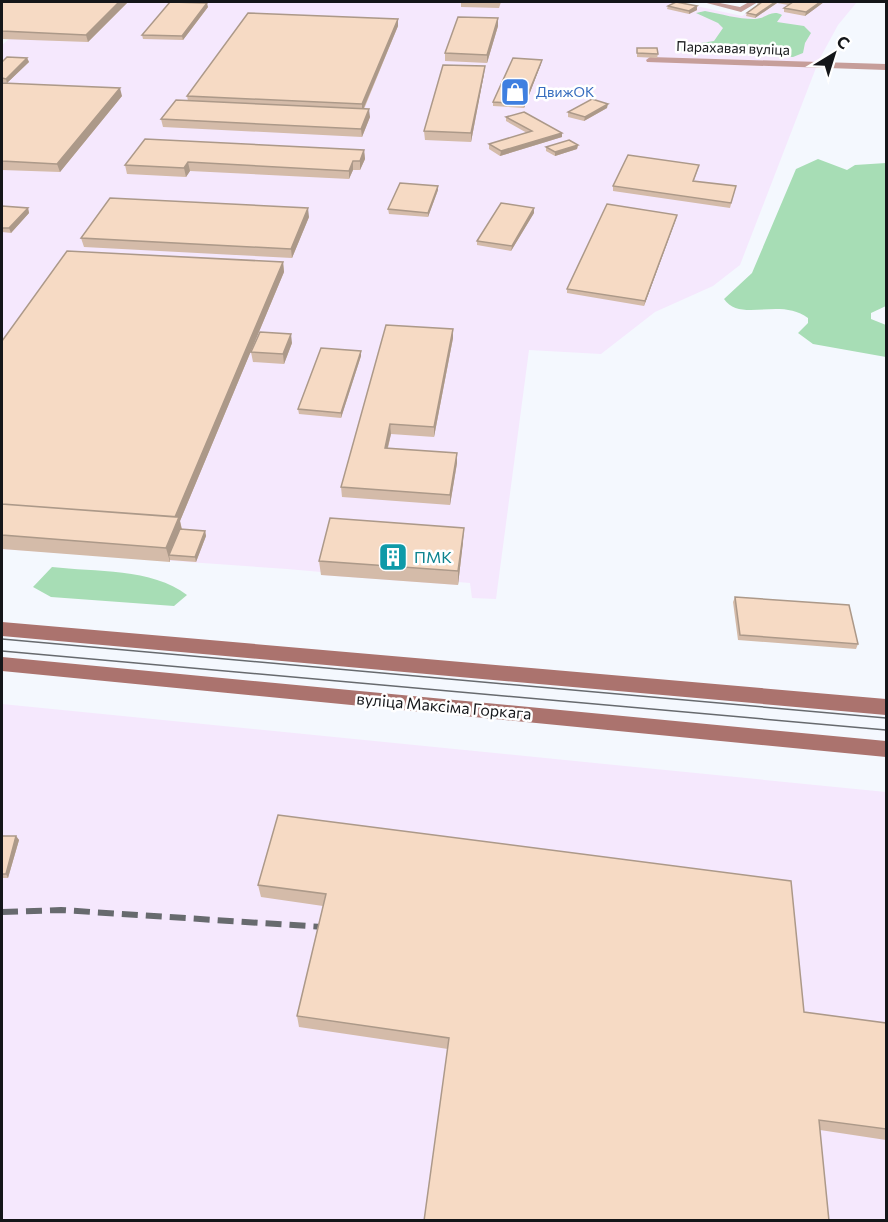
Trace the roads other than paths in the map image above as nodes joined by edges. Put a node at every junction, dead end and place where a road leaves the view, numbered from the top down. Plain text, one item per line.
1 (707, 2) edge
2 (754, 2) edge
3 (650, 60) edge
4 (886, 66) edge
5 (2, 629) edge
6 (2, 664) edge
7 (886, 707) edge
8 (886, 748) edge

1 - 2 street
3 - 4 street, Парахавая вуліца
5 - 7 main road
6 - 8 main road, вуліца Максіма Горкага

